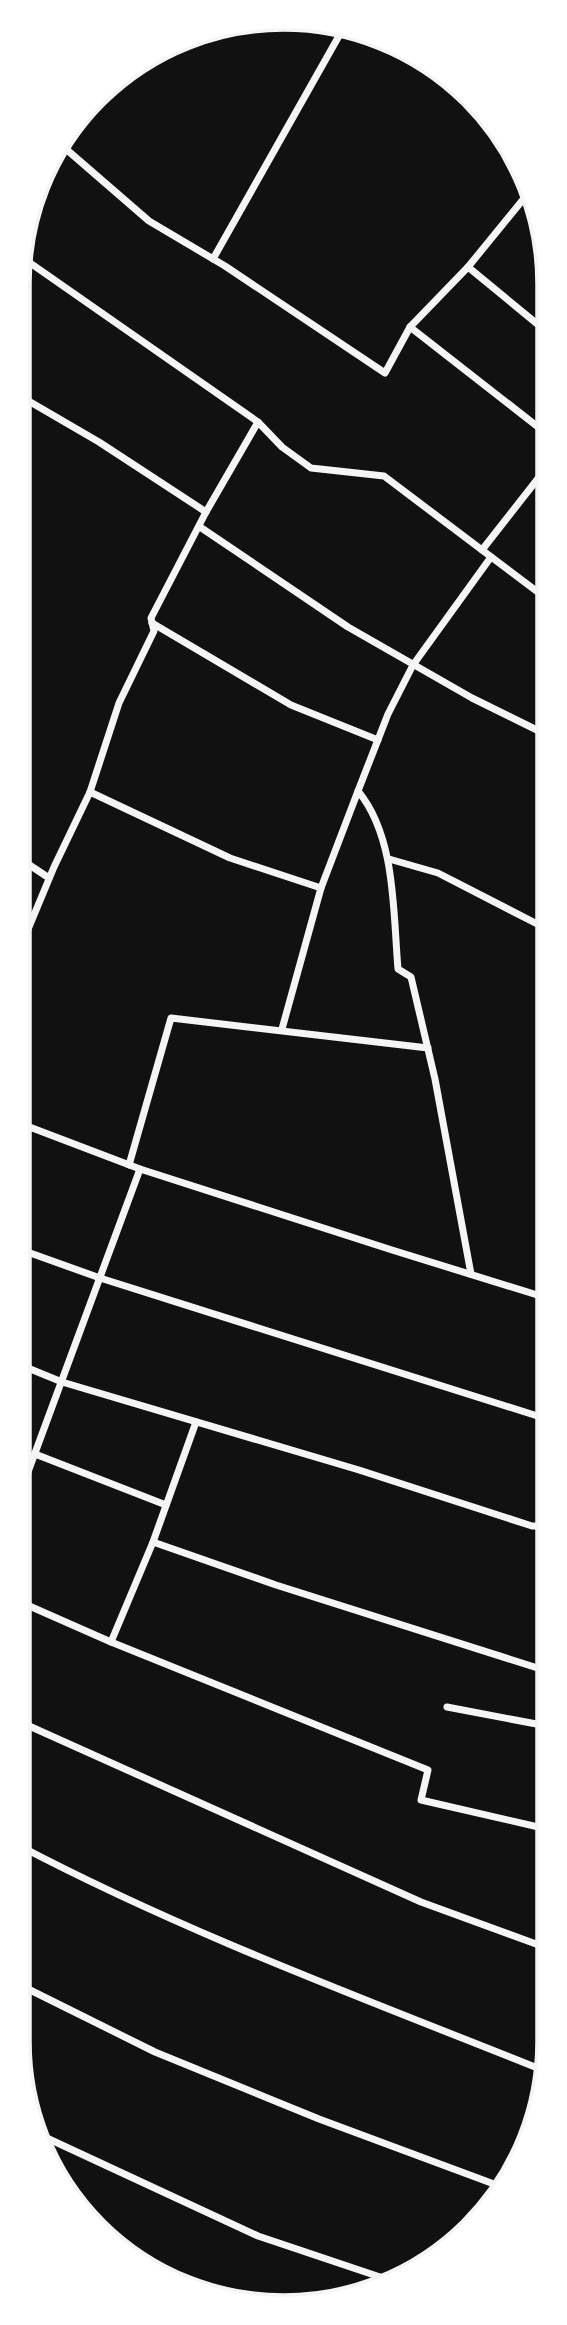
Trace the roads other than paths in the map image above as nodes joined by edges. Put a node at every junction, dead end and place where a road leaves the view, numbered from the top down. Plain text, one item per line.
1 (339, 36) edge
2 (68, 151) edge
3 (523, 200) edge
4 (213, 259) junction
5 (30, 263) edge
6 (468, 267) junction
7 (537, 324) edge
8 (410, 327) junction
9 (30, 403) edge
10 (258, 422) junction
11 (537, 426) edge
12 (537, 480) edge
13 (206, 513) junction
14 (200, 527) junction
15 (482, 550) junction
16 (491, 556) junction
17 (537, 591) edge
18 (152, 623) junction
19 (414, 665) junction
20 (537, 730) edge
21 (378, 740) junction
22 (358, 791) junction
23 (90, 792) junction
24 (389, 859) junction
25 (30, 866) edge
26 (50, 878) junction
27 (321, 888) junction
28 (537, 924) edge
29 (30, 925) edge
30 (282, 1030) junction
31 (428, 1048) junction
32 (30, 1127) edge
33 (129, 1165) junction
34 (139, 1169) junction
35 (30, 1253) edge
36 (471, 1275) junction
37 (100, 1278) junction
38 (537, 1295) edge
39 (30, 1369) edge
40 (62, 1382) junction
41 (537, 1416) edge
42 (196, 1422) junction
43 (35, 1454) junction
44 (30, 1464) edge
45 (166, 1505) junction
46 (537, 1526) edge
47 (153, 1542) junction
48 (30, 1606) edge
49 (111, 1642) junction
50 (537, 1668) edge
51 (447, 1707) dead end
52 (537, 1724) edge
53 (30, 1726) edge
54 (537, 1827) edge
55 (30, 1851) edge
56 (537, 1945) edge
57 (30, 1990) edge
58 (536, 2067) edge
59 (49, 2139) edge
60 (492, 2184) edge
61 (379, 2277) edge

1 - 4 street
2 - 4 street
3 - 6 street
4 - 8 street
5 - 10 street
6 - 7 street
6 - 8 street
8 - 11 street
9 - 13 street
10 - 13 street
10 - 15 street
12 - 15 street
13 - 14 street
14 - 18 street
14 - 19 street
15 - 16 street
16 - 17 street
16 - 19 street
18 - 21 street
18 - 23 street
19 - 20 street
19 - 21 street
21 - 22 street
22 - 24 street
22 - 27 street
23 - 26 street
23 - 27 street
24 - 28 street
24 - 31 street
25 - 26 street
26 - 29 street
27 - 30 street
30 - 31 street
30 - 33 street
31 - 36 street
32 - 33 street
33 - 34 street
34 - 36 street
34 - 37 street
35 - 37 street
36 - 38 street
37 - 40 street
37 - 41 street
39 - 40 street
40 - 42 street
40 - 43 street
42 - 45 street
42 - 46 street
43 - 44 street
43 - 45 street
45 - 47 street
47 - 49 street
47 - 50 street
48 - 49 street
49 - 54 street
51 - 52 street
53 - 56 street
55 - 58 street
57 - 60 street
59 - 61 street

